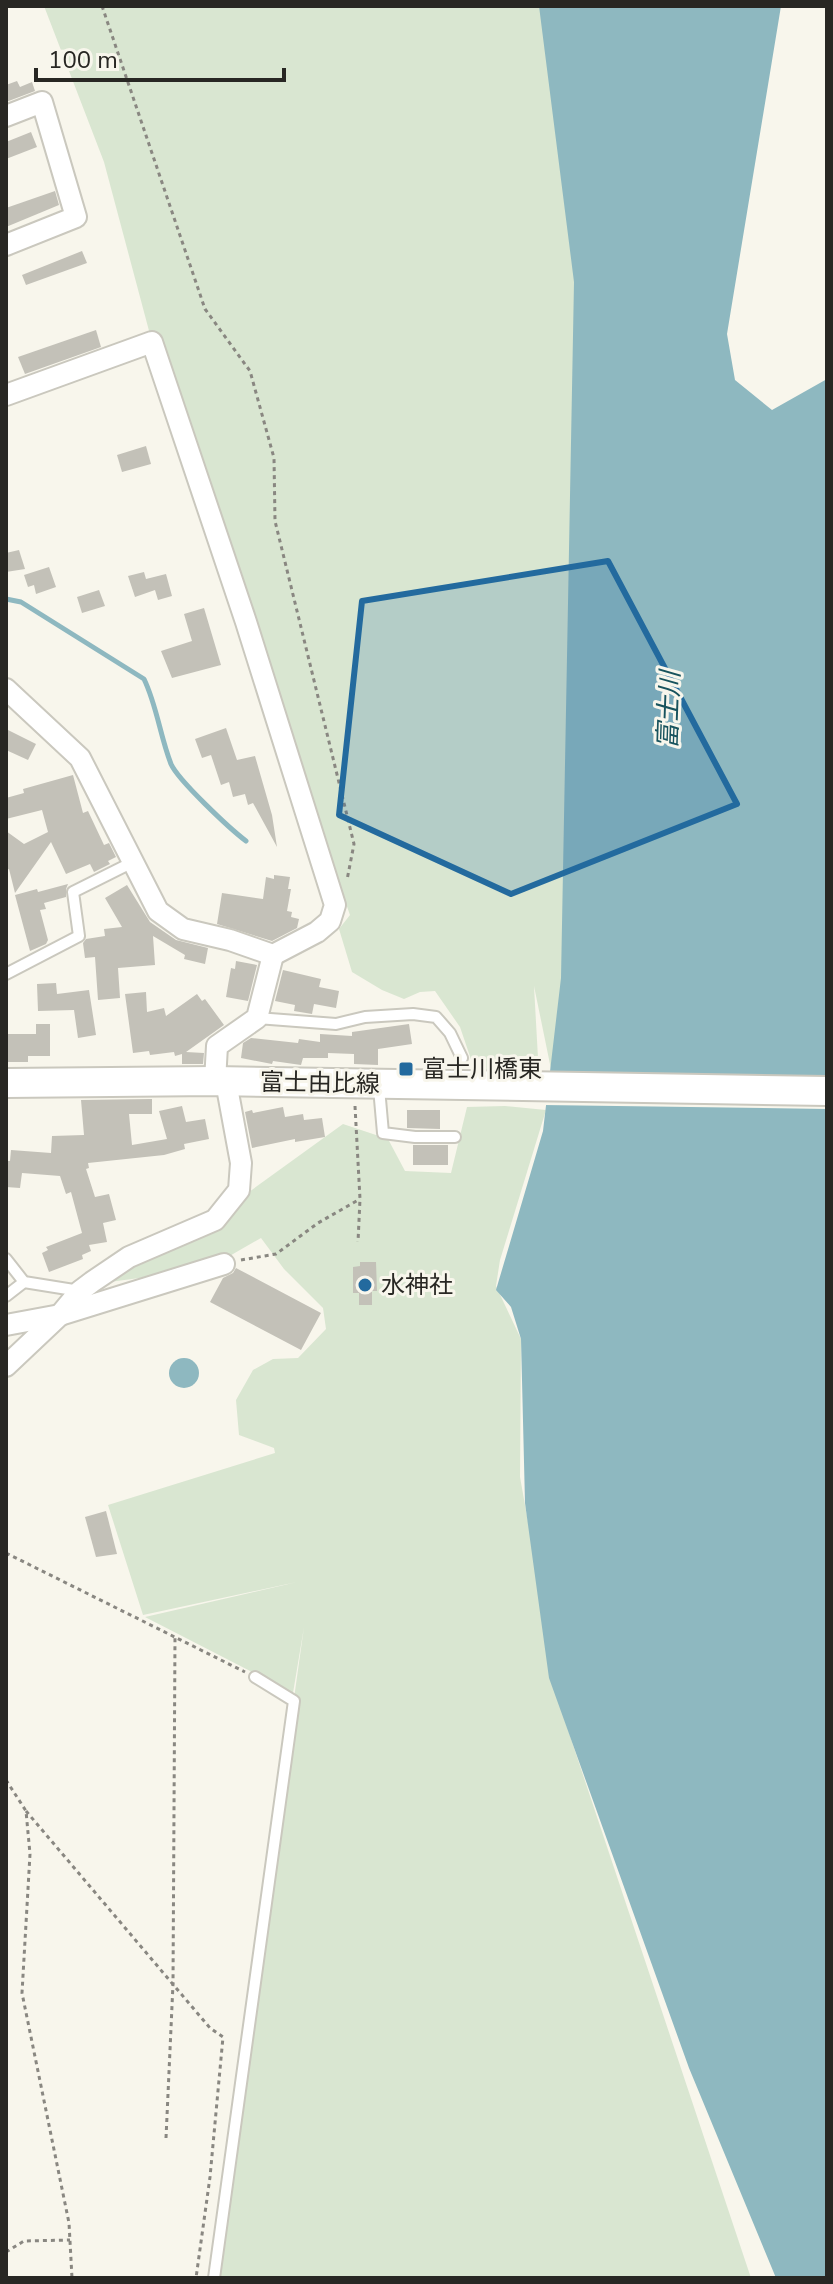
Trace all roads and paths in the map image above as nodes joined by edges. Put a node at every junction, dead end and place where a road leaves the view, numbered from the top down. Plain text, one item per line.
1 (102, 6) edge
2 (6, 116) edge
3 (6, 245) edge
4 (6, 395) edge
5 (6, 689) edge
6 (133, 862) junction
7 (335, 905) junction
8 (273, 955) junction
9 (6, 974) edge
10 (257, 1018) junction
11 (462, 1058) dead end
12 (220, 1081) junction
13 (6, 1083) edge
14 (369, 1083) junction
15 (827, 1091) edge
16 (455, 1137) dead end
17 (360, 1199) junction
18 (358, 1242) dead end
19 (6, 1259) edge
20 (224, 1264) joint
21 (24, 1282) junction
22 (80, 1291) junction
23 (6, 1296) edge
24 (60, 1315) junction
25 (6, 1325) edge
26 (6, 1366) edge
27 (6, 1553) edge
28 (175, 1637) junction
29 (255, 1677) joint
30 (6, 1780) edge
31 (26, 1811) junction
32 (173, 1984) junction
33 (166, 2138) dead end
34 (70, 2240) junction
35 (6, 2252) edge
36 (72, 2278) edge
37 (196, 2278) edge
38 (214, 2278) edge

1 - 7 path
2 - 3 street
4 - 7 street
5 - 6 street
6 - 8 street
6 - 9 lane
7 - 8 street
8 - 10 street
10 - 11 lane
10 - 12 street
12 - 13 main road, 富士由比線
12 - 14 main road, 富士由比線
12 - 22 street
14 - 15 main road, 富士由比線
14 - 16 lane
14 - 17 path
17 - 18 path
17 - 20 path
19 - 21 lane
20 - 24 street
21 - 22 lane
21 - 23 lane
22 - 24 street
24 - 25 street
24 - 26 street
27 - 28 path
28 - 29 path
28 - 32 path
29 - 38 lane
30 - 31 path
31 - 32 path
31 - 34 path
32 - 33 path
32 - 37 path
34 - 35 path
34 - 36 path

